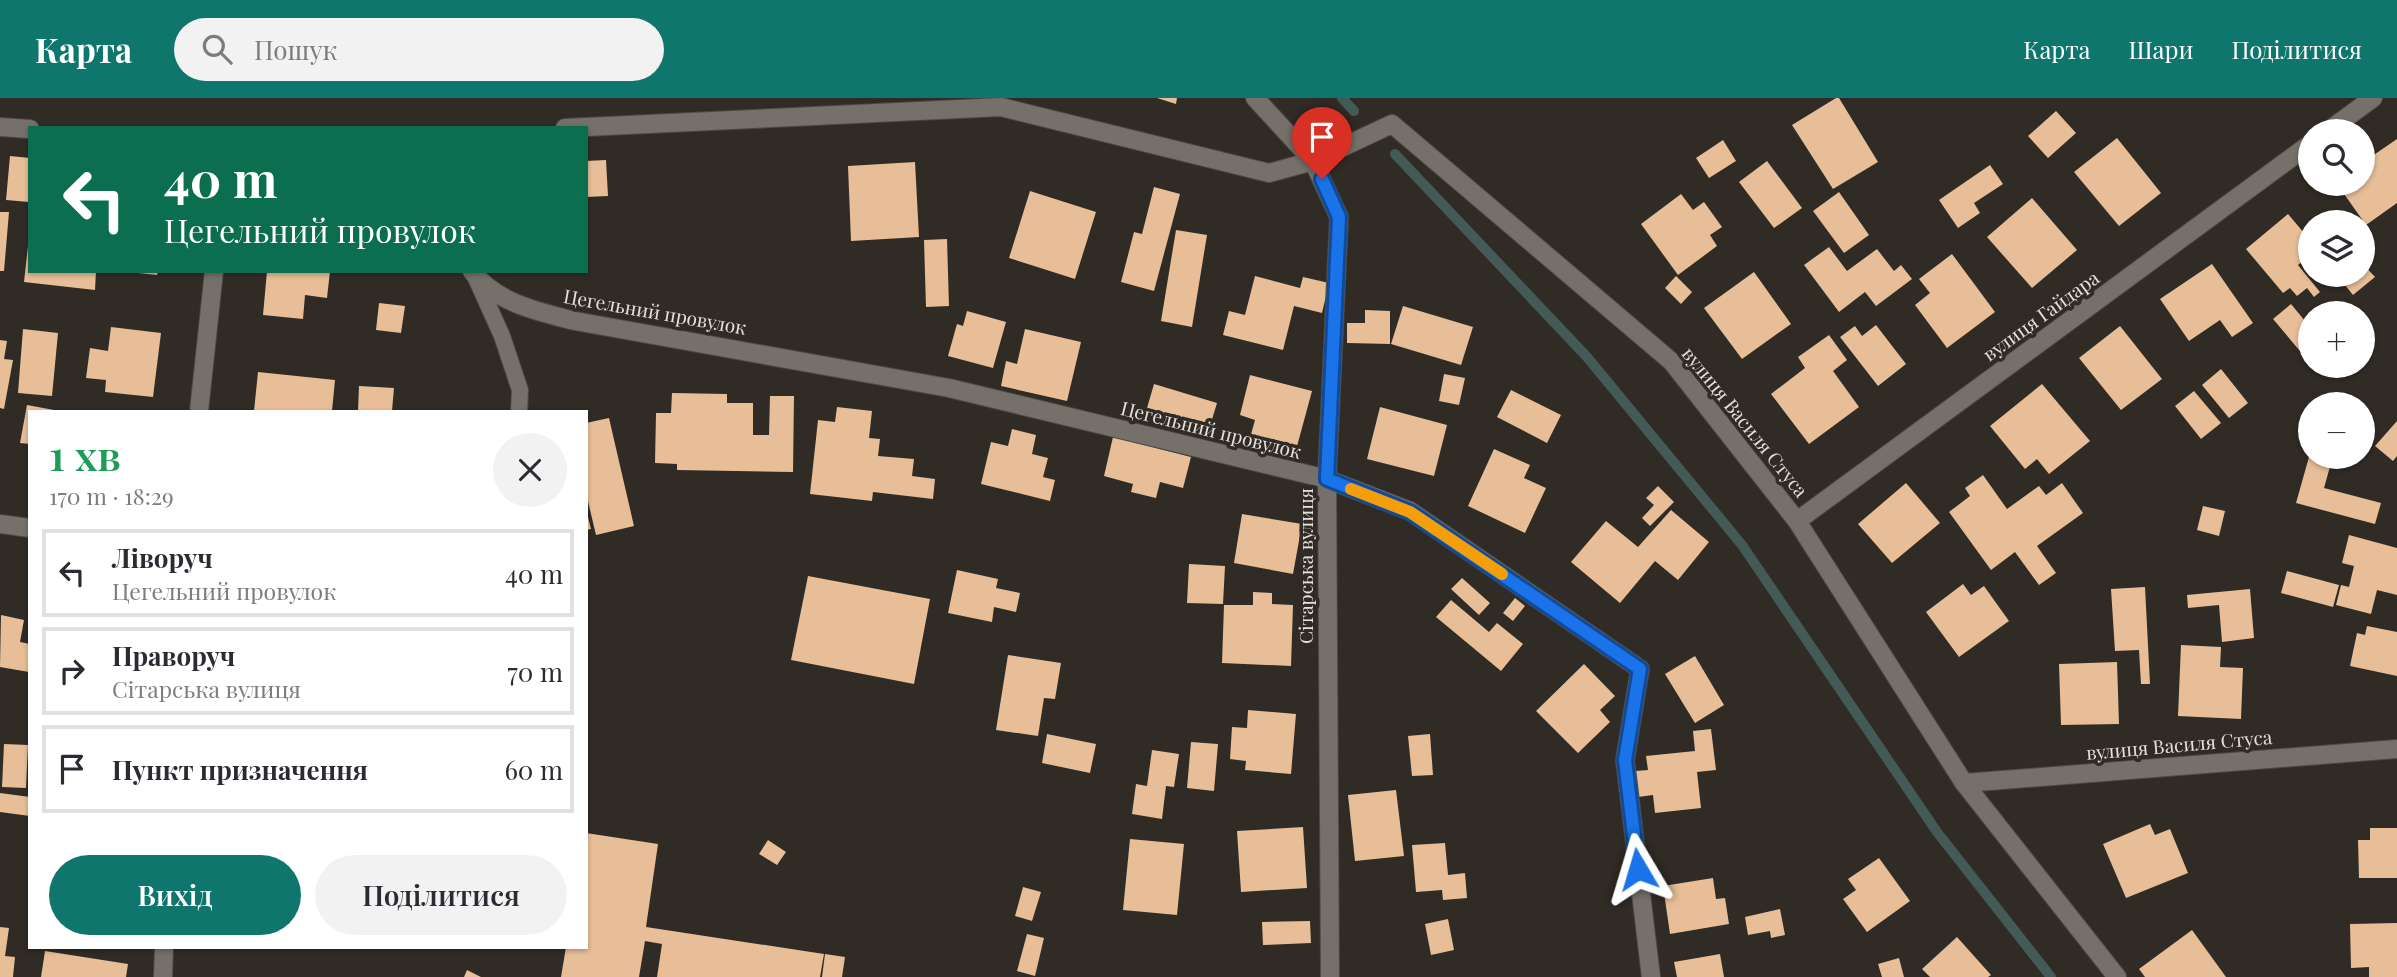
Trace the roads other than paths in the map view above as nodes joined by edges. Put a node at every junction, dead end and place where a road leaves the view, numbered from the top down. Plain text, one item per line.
1 (1255, 98) edge
2 (2373, 98) edge
3 (2344, 119) edge
4 (0, 127) edge
5 (588, 127) edge
6 (28, 129) edge
7 (2298, 153) edge
8 (1313, 160) junction
9 (214, 273) edge
10 (473, 273) edge
11 (199, 410) edge
12 (519, 410) edge
13 (1327, 479) junction
14 (1797, 521) junction
15 (0, 524) edge
16 (28, 528) edge
17 (2397, 749) edge
18 (1964, 783) junction
19 (164, 949) edge
20 (163, 977) edge
21 (1330, 977) edge
22 (1651, 977) edge
23 (2117, 977) edge

1 - 8 street
2 - 3 street
4 - 6 street
5 - 8 street, вулиця Василя Стуса
7 - 14 street, вулиця Гайдара
8 - 13 street, Сітарська вулиця
8 - 14 street, вулиця Василя Стуса
9 - 11 street
10 - 12 lane
10 - 13 street, Цегельний провулок
13 - 21 street, Сітарська вулиця
13 - 22 street, Цегельний провулок
14 - 18 street, вулиця Василя Стуса
15 - 16 street
17 - 18 street, вулиця Василя Стуса
18 - 23 street, вулиця Василя Стуса
19 - 20 street

